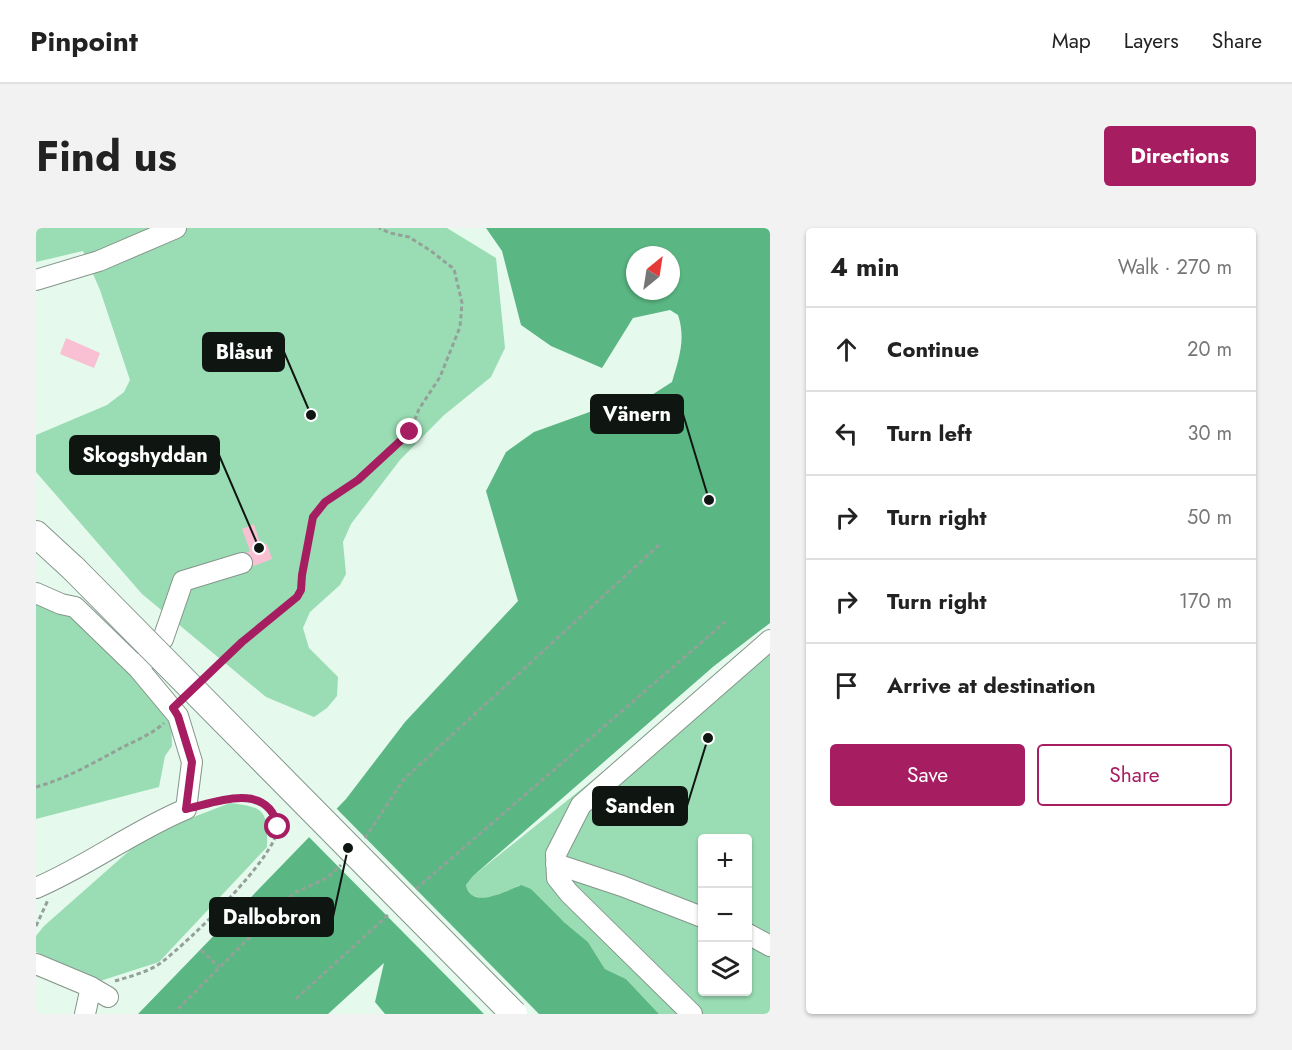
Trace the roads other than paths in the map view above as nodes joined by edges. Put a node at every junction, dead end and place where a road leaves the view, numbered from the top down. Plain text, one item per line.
1 (176, 228) edge
2 (36, 280) edge
3 (36, 525) edge
4 (36, 534) edge
5 (66, 562) junction
6 (242, 562) dead end
7 (36, 593) edge
8 (770, 640) edge
9 (138, 668) junction
10 (556, 864) junction
11 (36, 888) edge
12 (698, 915) edge
13 (752, 937) edge
14 (770, 946) edge
15 (36, 964) edge
16 (85, 1014) edge
17 (514, 1014) edge
18 (692, 1014) edge

1 - 2 street
3 - 5 main road
4 - 5 main road
5 - 17 main road, bridge
6 - 9 street
7 - 9 street
8 - 10 street
9 - 11 street
10 - 12 street
10 - 18 street
13 - 14 street
15 - 16 street

